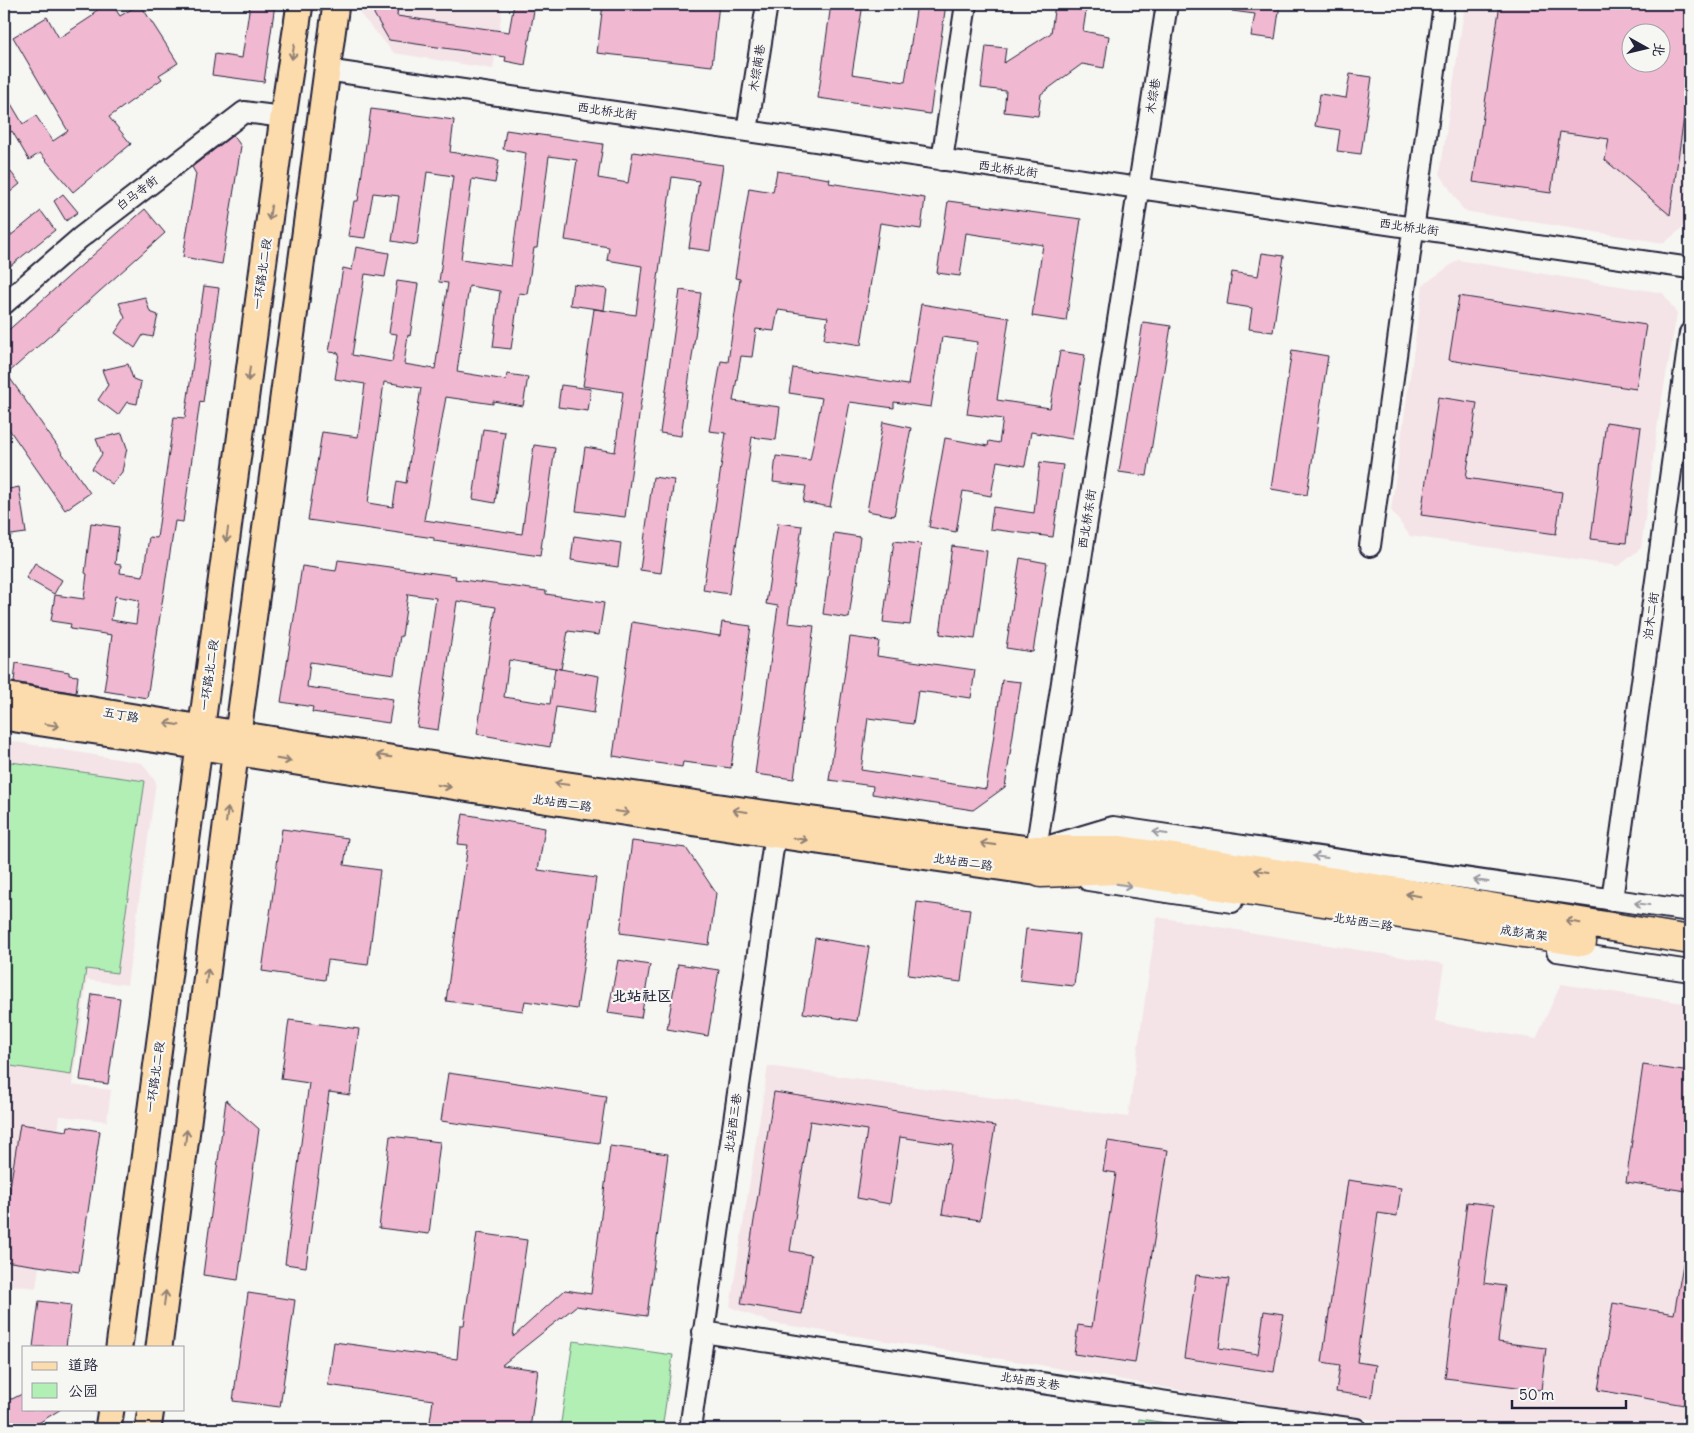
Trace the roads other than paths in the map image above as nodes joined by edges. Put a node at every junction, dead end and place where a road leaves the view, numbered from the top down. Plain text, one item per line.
1 (300, 4) edge
2 (336, 4) edge
3 (767, 4) edge
4 (966, 4) edge
5 (1167, 4) edge
6 (1444, 4) edge
7 (326, 70) junction
8 (282, 117) junction
9 (747, 131) junction
10 (942, 160) junction
11 (1138, 188) junction
12 (1414, 228) junction
13 (1690, 268) edge
14 (4, 304) edge
15 (1690, 333) edge
16 (1370, 546) dead end
17 (4, 695) edge
18 (4, 717) edge
19 (201, 738) junction
20 (237, 743) junction
21 (776, 826) junction
22 (1039, 862) junction
23 (1360, 897) junction
24 (1612, 900) junction
25 (1690, 911) edge
26 (1690, 940) edge
27 (1690, 958) edge
28 (1690, 971) edge
29 (704, 1332) junction
30 (119, 1346) edge
31 (159, 1346) edge
32 (111, 1410) edge
33 (151, 1410) edge
34 (108, 1429) edge
35 (148, 1429) edge
36 (690, 1429) edge
37 (1356, 1429) edge

1 -> 8 main road, 一环路北二段
2 - 7 main road
3 - 9 street, 木综南巷
4 - 10 street
5 - 11 street, 木综巷
6 - 12 street
7 - 9 street, 西北桥北街
7 - 20 main road
8 - 14 street, 白马寺街
8 -> 19 main road, 一环路北二段
9 - 10 street, 西北桥北街
10 - 11 street, 西北桥北街
11 - 12 street, 西北桥北街
11 - 22 street, 西北桥东街
12 - 13 street, 西北桥北街
12 - 16 street
15 - 24 street, 泊木二街
19 -> 17 main road, 五丁路
18 -> 19 main road, 五丁路
19 - 20 main road, 五丁路
19 - 30 main road, 一环路北二段
20 - 21 main road, 北站西二路
31 -> 20 main road
21 - 22 main road, 北站西二路
21 - 29 street, 北站西三巷
22 - 23 highway
24 -> 22 street, 北站西二路
22 -> 28 street, 北站西二路
26 -> 23 highway, 成彭高架
23 - 27 highway, 成彭高架
25 -> 24 street, 北站西二路
29 - 36 street, 北站西三巷
29 - 37 street, 北站西支巷
32 - 34 main road
33 - 35 main road

